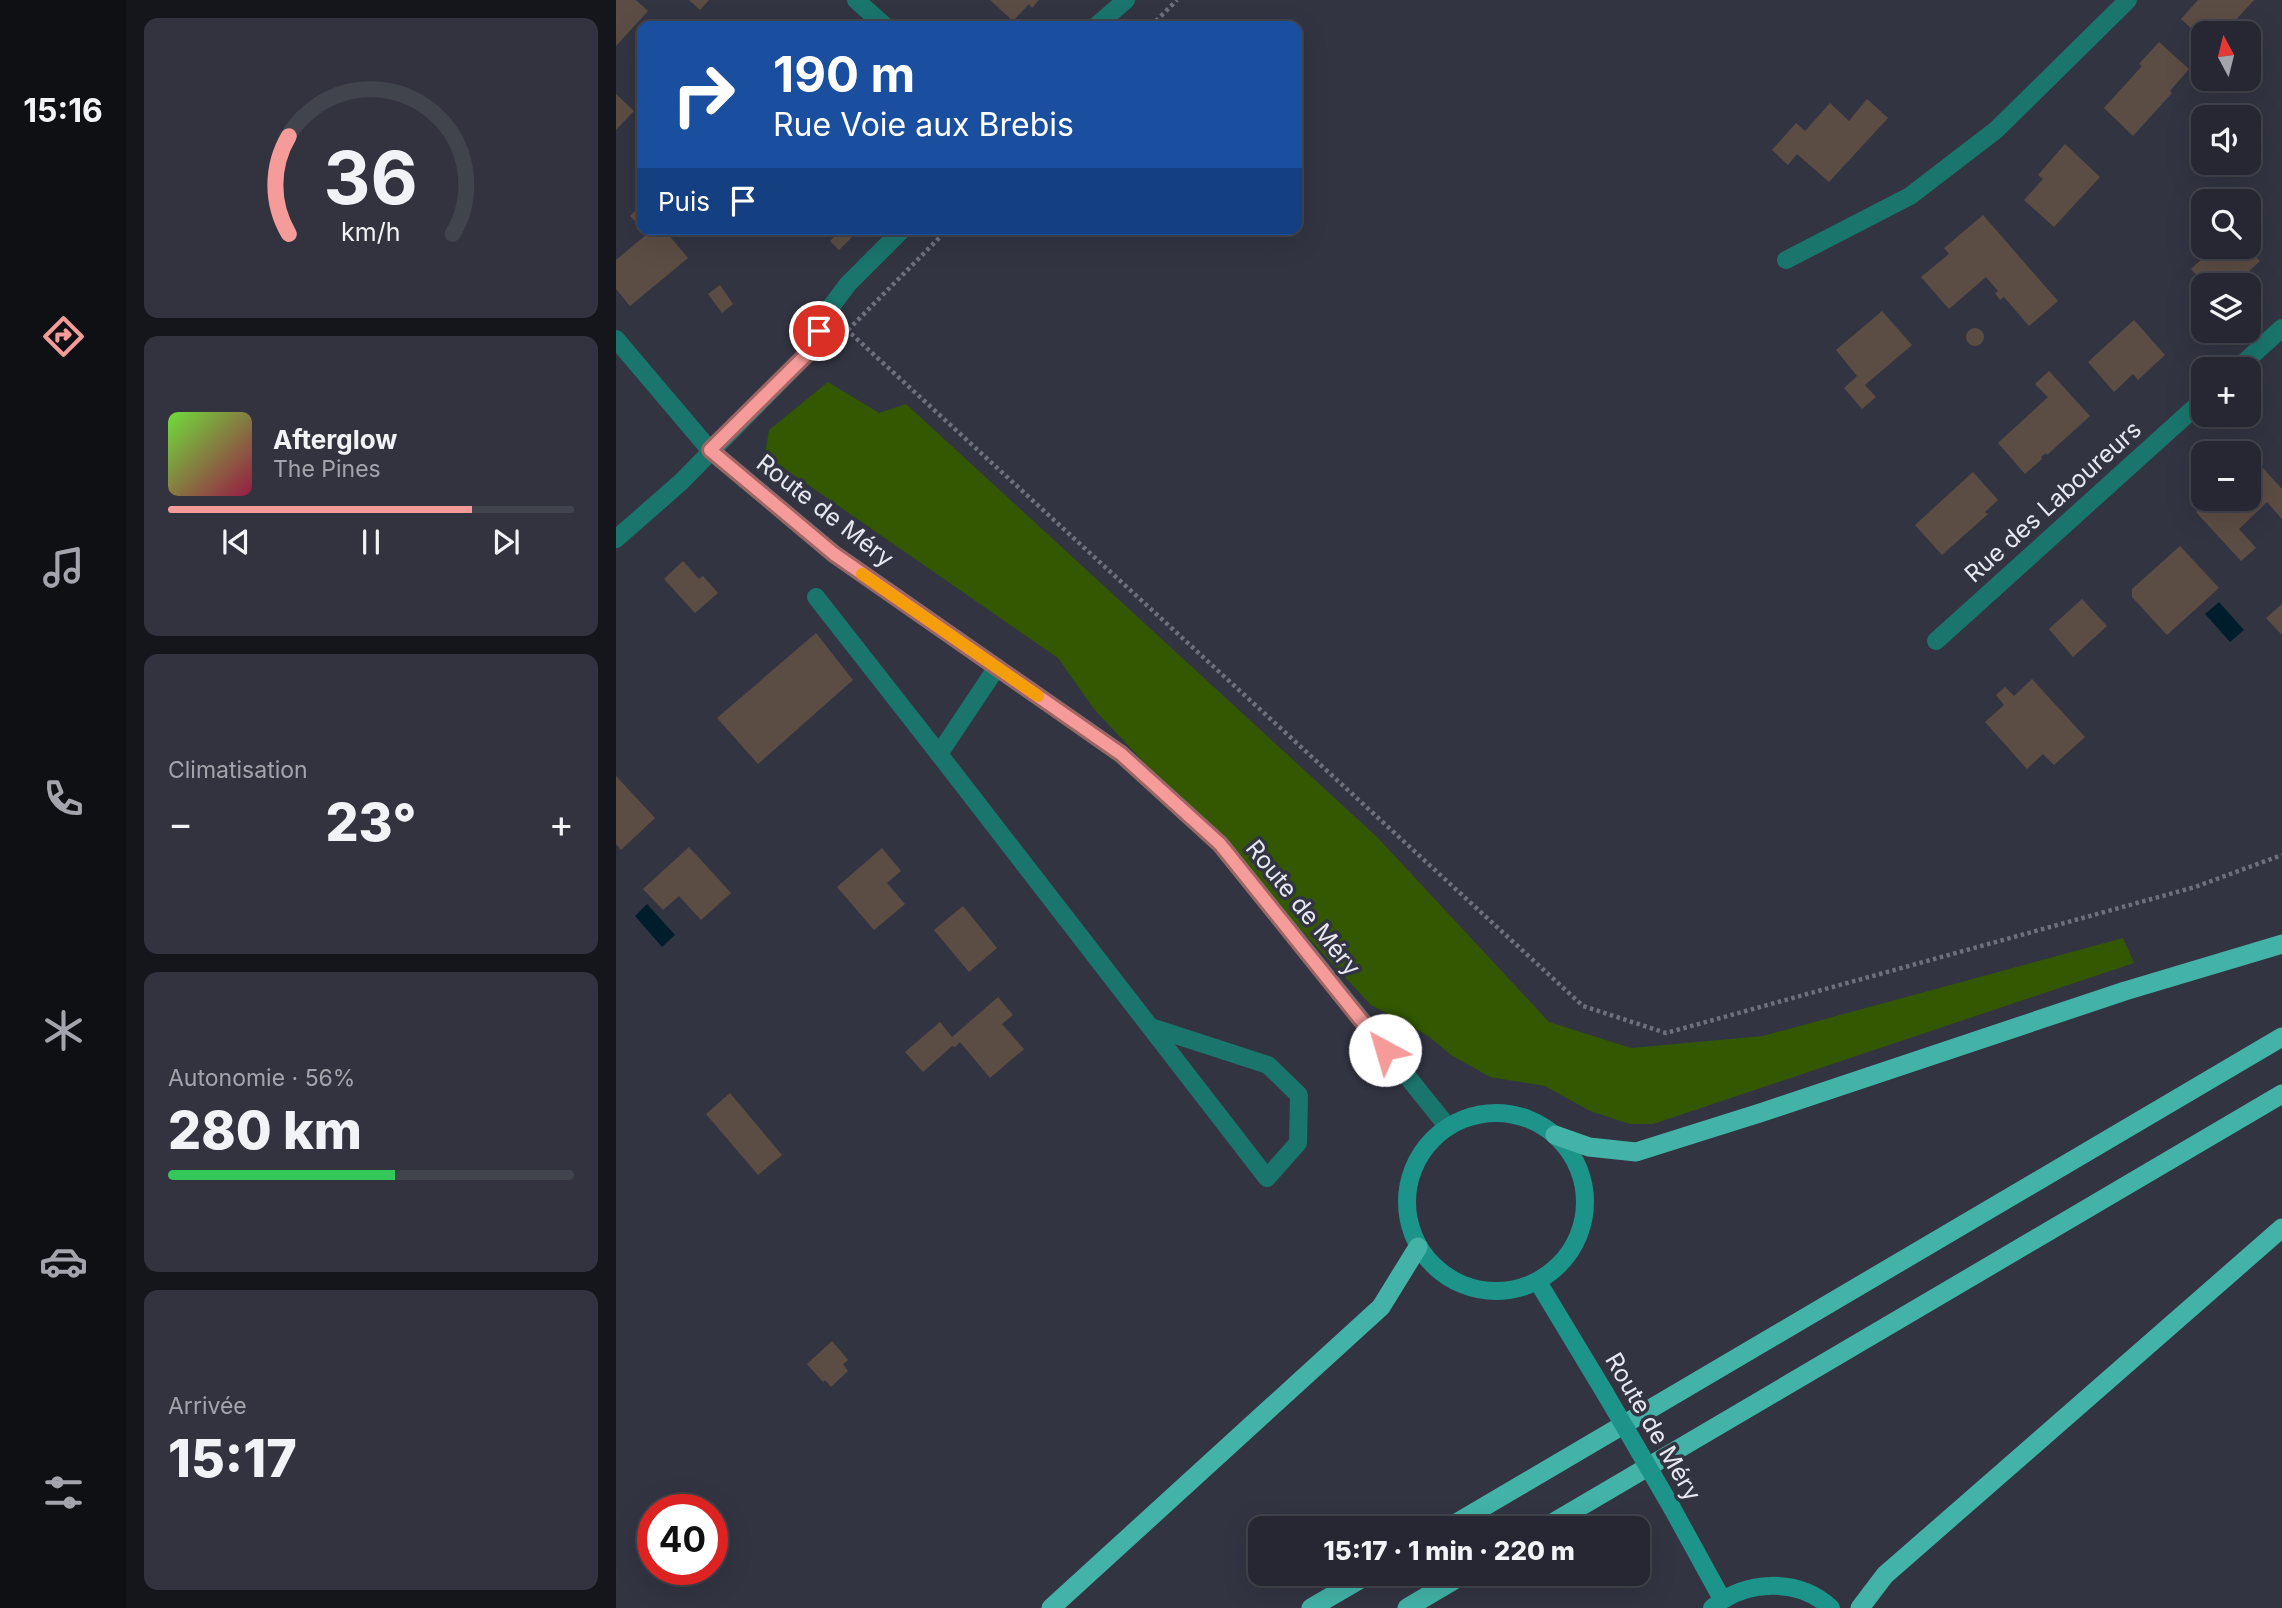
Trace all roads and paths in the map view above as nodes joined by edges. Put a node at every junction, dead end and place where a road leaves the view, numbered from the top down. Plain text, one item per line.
1 (856, 0) edge
2 (1126, 0) edge
3 (1177, 0) edge
4 (2125, 1) edge
5 (879, 21) edge
6 (1102, 21) edge
7 (1156, 21) edge
8 (897, 235) edge
9 (942, 235) edge
10 (1786, 260) dead end
11 (827, 312) junction
12 (2282, 328) edge
13 (847, 331) junction
14 (616, 339) edge
15 (2250, 357) edge
16 (2191, 411) edge
17 (710, 450) junction
18 (616, 539) edge
19 (816, 597) dead end
20 (1936, 641) dead end
21 (997, 667) junction
22 (939, 754) junction
23 (2282, 855) edge
24 (2282, 944) edge
25 (1151, 1027) junction
26 (2282, 1037) edge
27 (2282, 1094) edge
28 (1448, 1127) junction
29 (1555, 1135) junction
30 (2282, 1228) edge
31 (1418, 1247) junction
32 (1538, 1282) junction
33 (1468, 1516) edge
34 (1564, 1516) edge
35 (1349, 1586) edge
36 (1444, 1586) edge
37 (1717, 1604) edge
38 (1051, 1608) edge
39 (1311, 1608) edge
40 (1407, 1608) edge
41 (1831, 1608) edge
42 (1860, 1608) edge

1 - 5 street
2 - 6 street
3 - 7 path
4 - 10 street
8 - 11 street
9 - 13 path
11 - 13 path
11 - 17 street
12 - 15 street
13 - 23 path
14 - 17 street, Route de Méry
16 - 20 street, Rue des Laboureurs
17 - 18 street
17 - 21 street, Route de Méry
19 - 22 street
21 - 22 street
21 - 28 street, Route de Méry
22 - 25 street
24 - 29 highway
25 - 25 street
26 - 33 highway
27 - 34 highway
28 - 29 main road
28 - 31 main road
29 - 32 main road
30 - 42 highway
31 - 32 main road
31 - 38 highway
32 - 37 main road, Route de Méry, bridge
35 - 39 highway
36 - 40 highway
37 - 41 main road, Route de Méry

